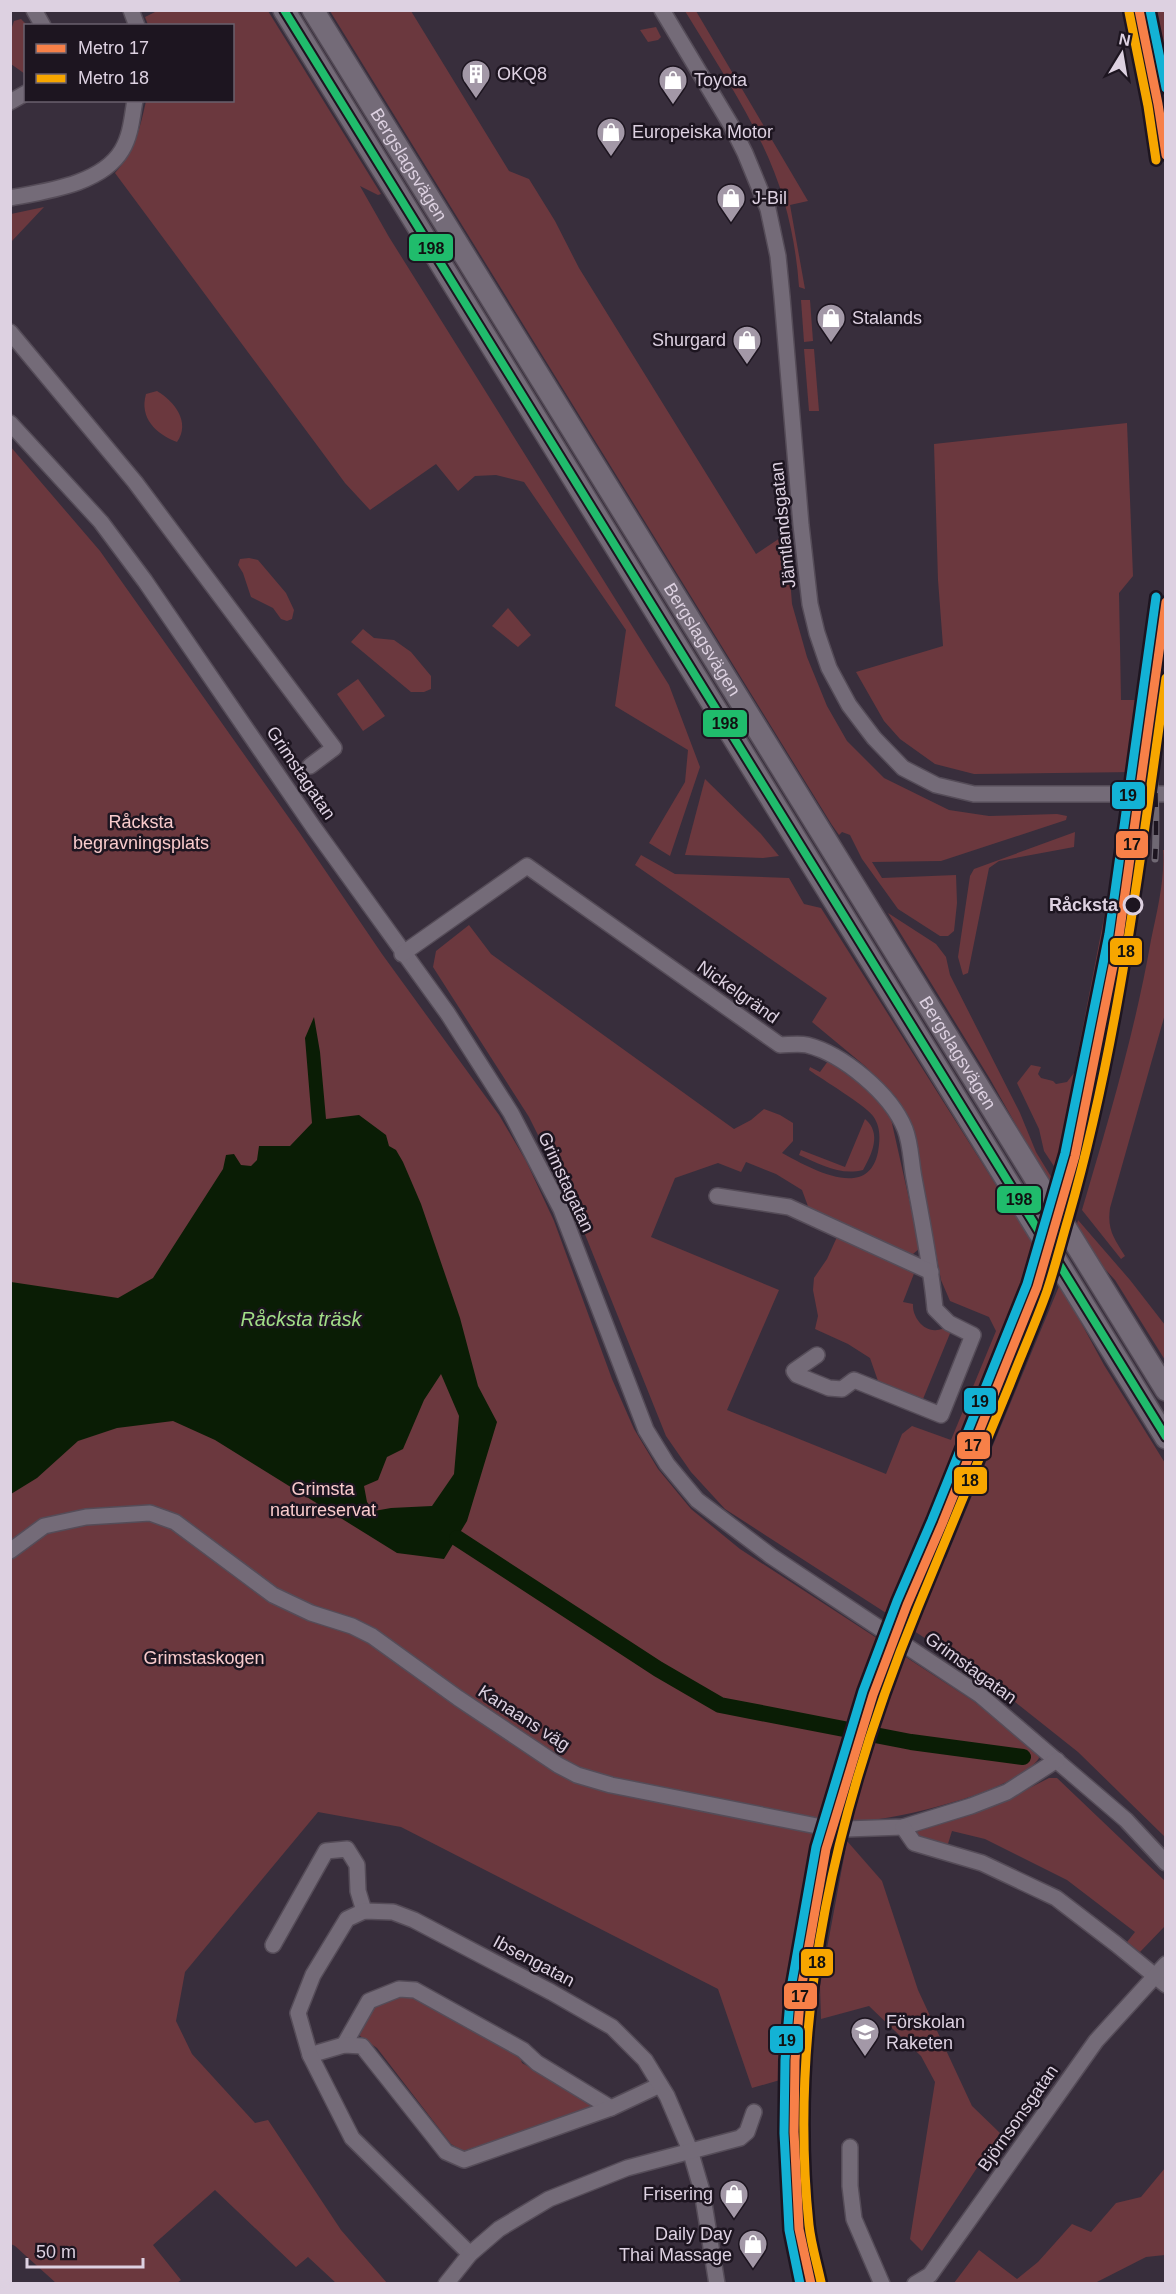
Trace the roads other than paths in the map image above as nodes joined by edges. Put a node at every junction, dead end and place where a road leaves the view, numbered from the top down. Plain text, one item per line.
1 (34, 10) edge
2 (284, 10) edge
3 (313, 10) edge
4 (662, 10) edge
5 (42, 24) edge
6 (24, 94) edge
7 (10, 102) edge
8 (135, 102) edge
9 (10, 198) edge
10 (10, 332) edge
11 (10, 423) edge
12 (310, 766) dead end
13 (1166, 794) edge
14 (402, 954) junction
15 (717, 1196) dead end
16 (931, 1272) junction
17 (817, 1355) dead end
18 (1166, 1390) edge
19 (1166, 1438) edge
20 (10, 1551) edge
21 (1058, 1760) junction
22 (903, 1827) junction
23 (1166, 1863) edge
24 (364, 1911) junction
25 (273, 1945) dead end
26 (1162, 1974) edge
27 (344, 2045) junction
28 (310, 2055) junction
29 (660, 2085) junction
30 (610, 2108) junction
31 (754, 2112) dead end
32 (850, 2147) dead end
33 (690, 2150) junction
34 (470, 2254) junction
35 (932, 2279) edge
36 (446, 2283) edge
37 (717, 2283) edge
38 (882, 2283) edge
39 (915, 2283) edge

1 - 5 street
2 - 19 main road, Bergslagsvägen
3 - 18 main road, Bergslagsvägen
4 - 13 street, Jämtlandsgatan
6 - 7 street
8 - 9 street
10 - 12 street
11 - 14 street, Grimstagatan
14 - 16 street, Nickelgränd
14 - 21 street, Grimstagatan
15 - 16 street
16 - 17 street, Nickelgränd
20 - 22 street, Kanaans väg
21 - 22 street, Kanaans väg
21 - 23 street, Grimstagatan
22 - 26 street, Björnsonsgatan
24 - 25 street
24 - 28 street
24 - 29 street, Ibsengatan
26 - 35 street, Björnsonsgatan
27 - 28 street
27 - 30 street
27 - 30 street
28 - 34 street
29 - 30 street
29 - 33 street, Ibsengatan
31 - 33 street
32 - 38 street
33 - 34 street
33 - 37 street, Ibsengatan
34 - 36 street
35 - 39 street, Björnsonsgatan

